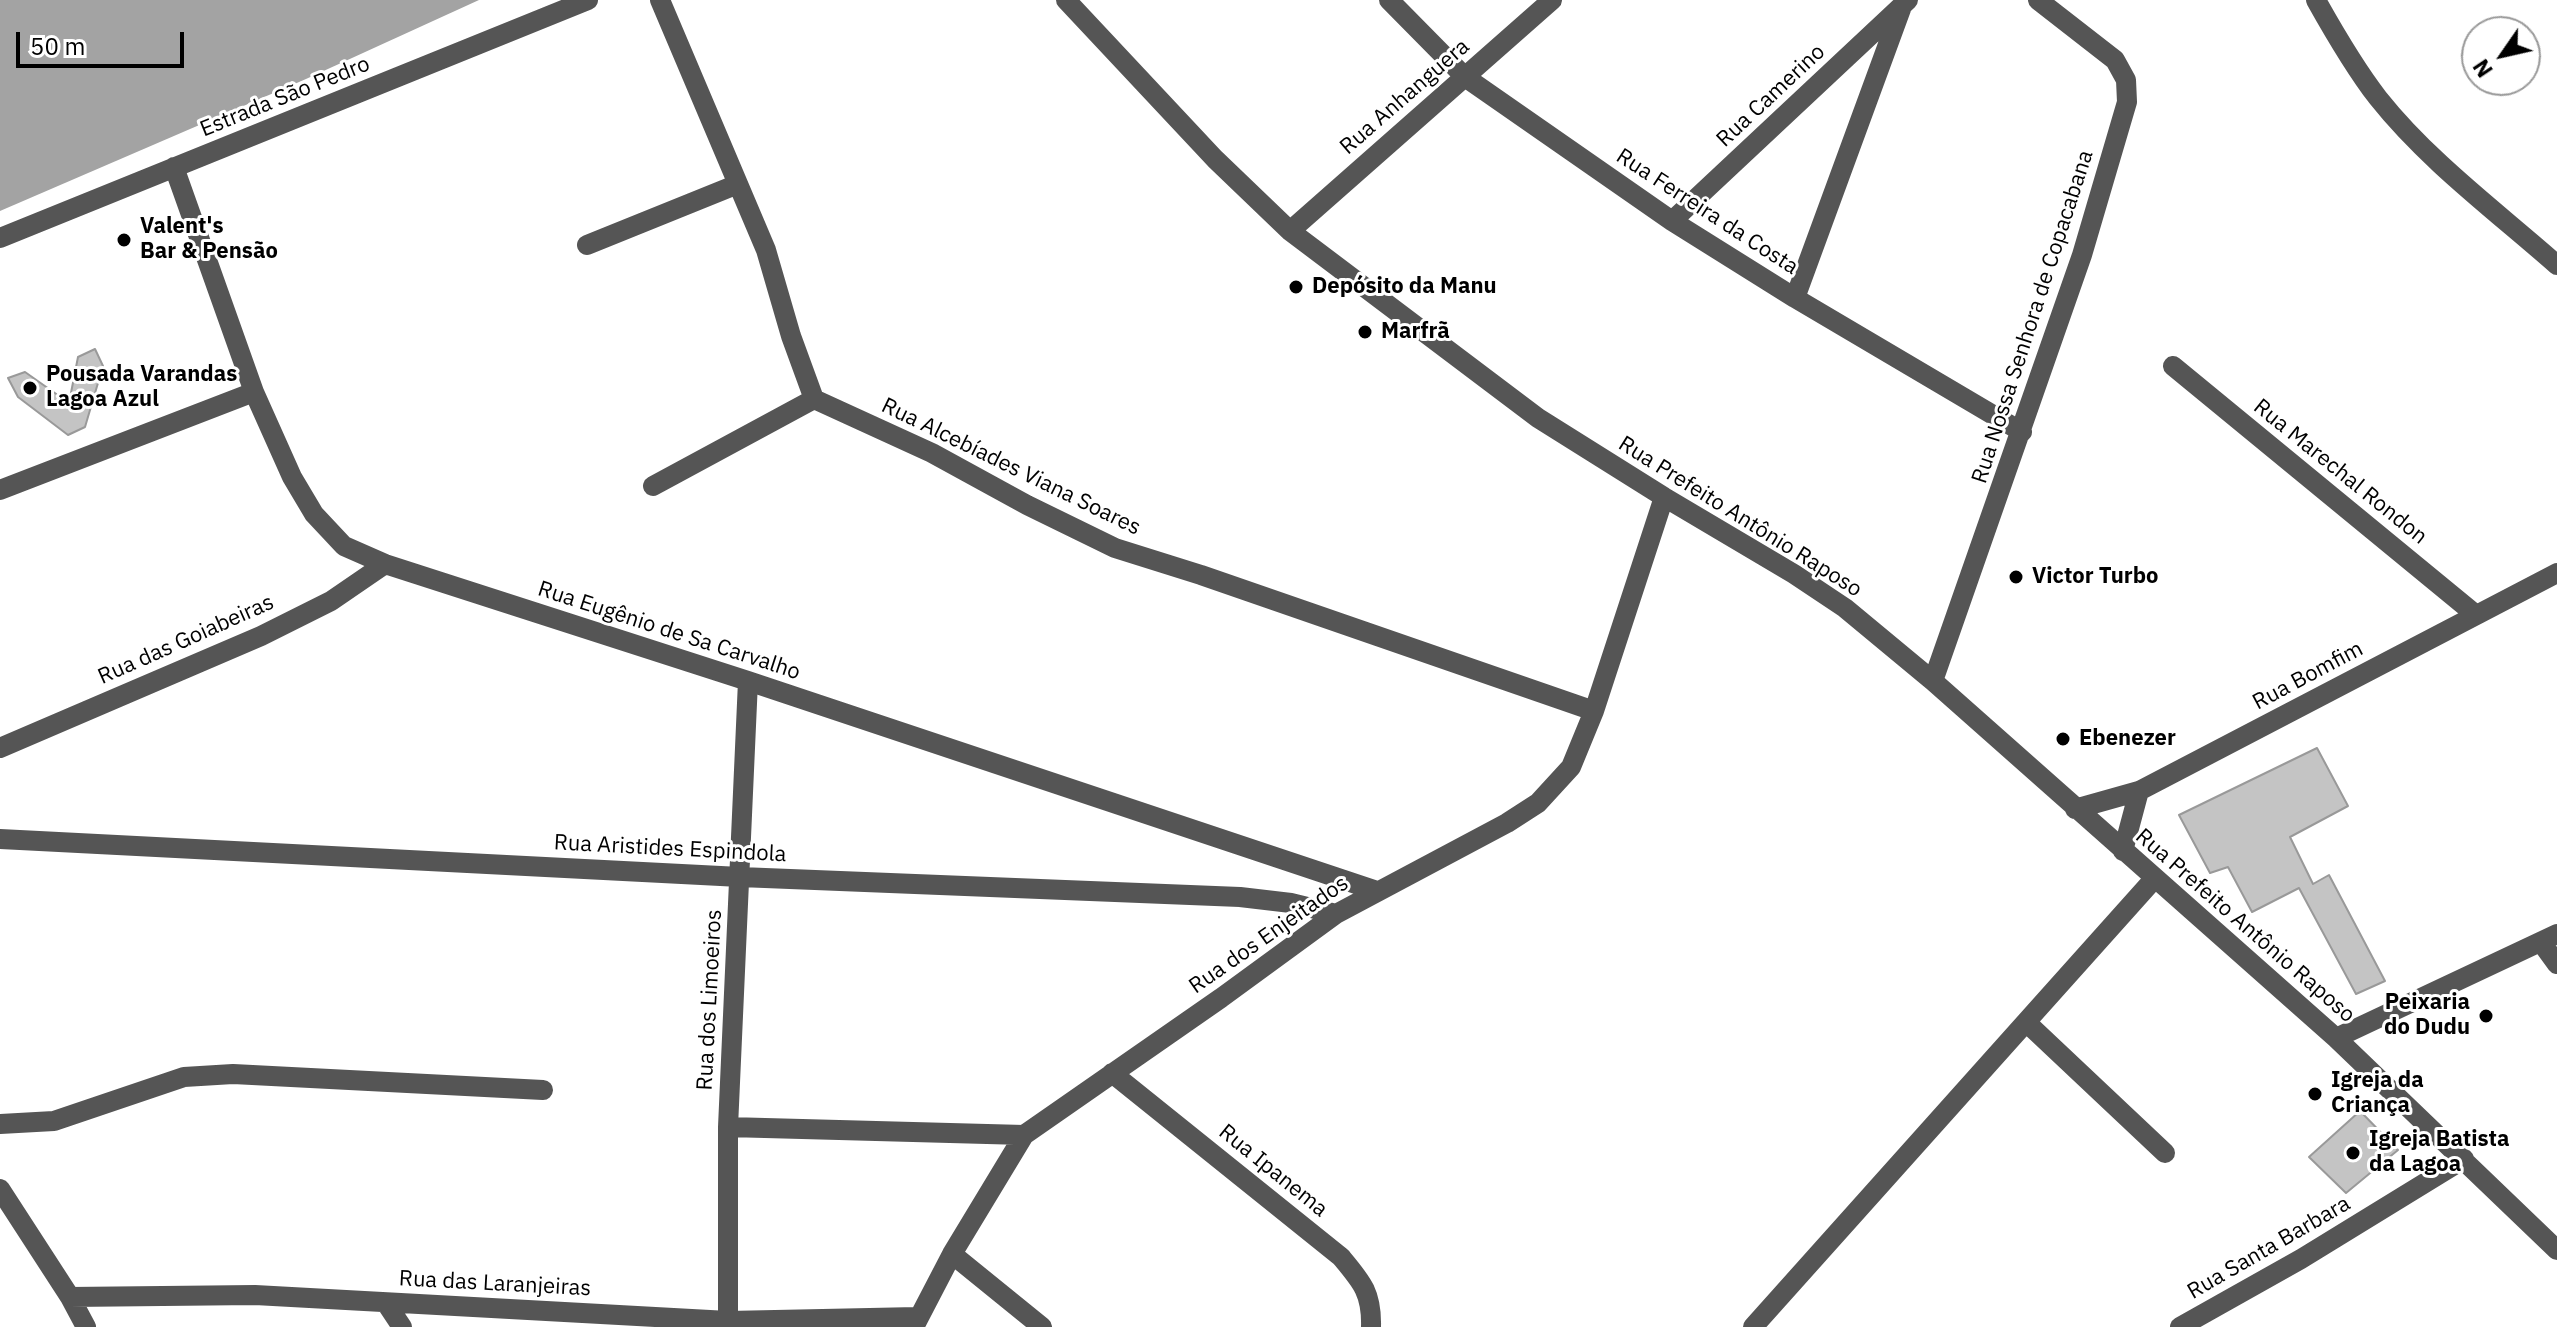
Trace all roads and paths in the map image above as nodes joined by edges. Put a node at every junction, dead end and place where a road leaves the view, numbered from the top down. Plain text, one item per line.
1 (588, 0) edge
2 (660, 0) edge
3 (1066, 0) edge
4 (1389, 0) edge
5 (1552, 0) edge
6 (2038, 0) edge
7 (2316, 0) edge
8 (1905, 2) edge
9 (1465, 77) junction
10 (174, 167) junction
11 (738, 184) junction
12 (1672, 221) junction
13 (1290, 231) junction
14 (0, 238) edge
15 (587, 245) dead end
16 (2557, 265) edge
17 (1795, 298) junction
18 (2173, 366) dead end
19 (254, 392) junction
20 (814, 399) junction
21 (2022, 432) junction
22 (653, 486) dead end
23 (0, 490) edge
24 (1664, 497) junction
25 (385, 564) junction
26 (2557, 573) edge
27 (2476, 615) junction
28 (748, 681) junction
29 (1933, 681) junction
30 (1594, 711) junction
31 (0, 748) edge
32 (2139, 791) junction
33 (2075, 809) junction
34 (0, 839) edge
35 (2123, 851) junction
36 (740, 877) junction
37 (2154, 879) junction
38 (1377, 891) junction
39 (1336, 914) junction
40 (2549, 938) edge
41 (2557, 964) edge
42 (2026, 1022) junction
43 (2336, 1038) junction
44 (1112, 1073) junction
45 (543, 1090) dead end
46 (0, 1124) edge
47 (728, 1127) junction
48 (1024, 1135) junction
49 (2165, 1153) dead end
50 (2464, 1159) junction
51 (0, 1189) edge
52 (2557, 1250) edge
53 (952, 1254) junction
54 (70, 1297) junction
55 (386, 1303) junction
56 (728, 1321) junction
57 (916, 1322) edge
58 (86, 1327) edge
59 (402, 1327) edge
60 (1042, 1327) edge
61 (1371, 1327) edge
62 (1753, 1327) edge
63 (2180, 1327) edge

1 - 10 street, Estrada São Pedro
2 - 11 street
3 - 13 street, Rua Prefeito Antônio Raposo
4 - 9 street, Rua Ferreira da Costa
5 - 9 street, Rua Anhanguera
6 - 21 street, Rua Nossa Senhora de Copacabana
7 - 16 street
8 - 12 street, Rua Camerino
8 - 17 street, Rua Camerino
9 - 12 street, Rua Ferreira da Costa
9 - 13 street, Rua Anhanguera
10 - 14 street, Estrada São Pedro
10 - 19 street, Rua Eugênio de Sa Carvalho
11 - 15 street
11 - 20 street
12 - 17 street, Rua Ferreira da Costa
13 - 24 street, Rua Prefeito Antônio Raposo
17 - 21 street, Rua Ferreira da Costa
18 - 27 street, Rua Marechal Rondon
19 - 23 street
19 - 25 street, Rua Eugênio de Sa Carvalho
20 - 22 street
20 - 30 street, Rua Alcebíades Viana Soares
21 - 29 street, Rua Nossa Senhora de Copacabana
24 - 29 street, Rua Prefeito Antônio Raposo
24 - 30 street, Rua dos Enjeitados
25 - 28 street, Rua Eugênio de Sa Carvalho
25 - 31 street, Rua das Goiabeiras
26 - 27 street, Rua Bomfim
27 - 32 street, Rua Bomfim
28 - 36 street, Rua dos Limoeiros
28 - 38 street, Rua Eugênio de Sa Carvalho
29 - 33 street, Rua Prefeito Antônio Raposo
30 - 38 street, Rua dos Enjeitados
32 - 33 street, Rua Bomfim
32 - 35 street
33 - 35 street, Rua Prefeito Antônio Raposo
34 - 36 street, Rua Aristides Espindola
35 - 37 street, Rua Prefeito Antônio Raposo
36 - 39 street, Rua Aristides Espindola
36 - 47 street, Rua dos Limoeiros
37 - 42 street
37 - 43 street, Rua Prefeito Antônio Raposo
38 - 39 street, Rua dos Enjeitados
39 - 44 street, Rua dos Enjeitados
40 - 41 street
40 - 43 street
42 - 49 street
42 - 62 street
43 - 50 street, Rua Prefeito Antônio Raposo
44 - 48 street, Rua dos Enjeitados
44 - 61 street, Rua Ipanema
45 - 46 street
47 - 48 street
47 - 56 street, Rua dos Limoeiros
48 - 53 street, Rua dos Enjeitados
50 - 52 street, Rua Prefeito Antônio Raposo
50 - 63 street, Rua Santa Barbara
51 - 54 street
53 - 57 street, Rua dos Enjeitados
53 - 60 street
54 - 55 street, Rua das Laranjeiras
54 - 58 street
55 - 56 street, Rua das Laranjeiras
55 - 59 street
56 - 57 street, Rua das Laranjeiras

